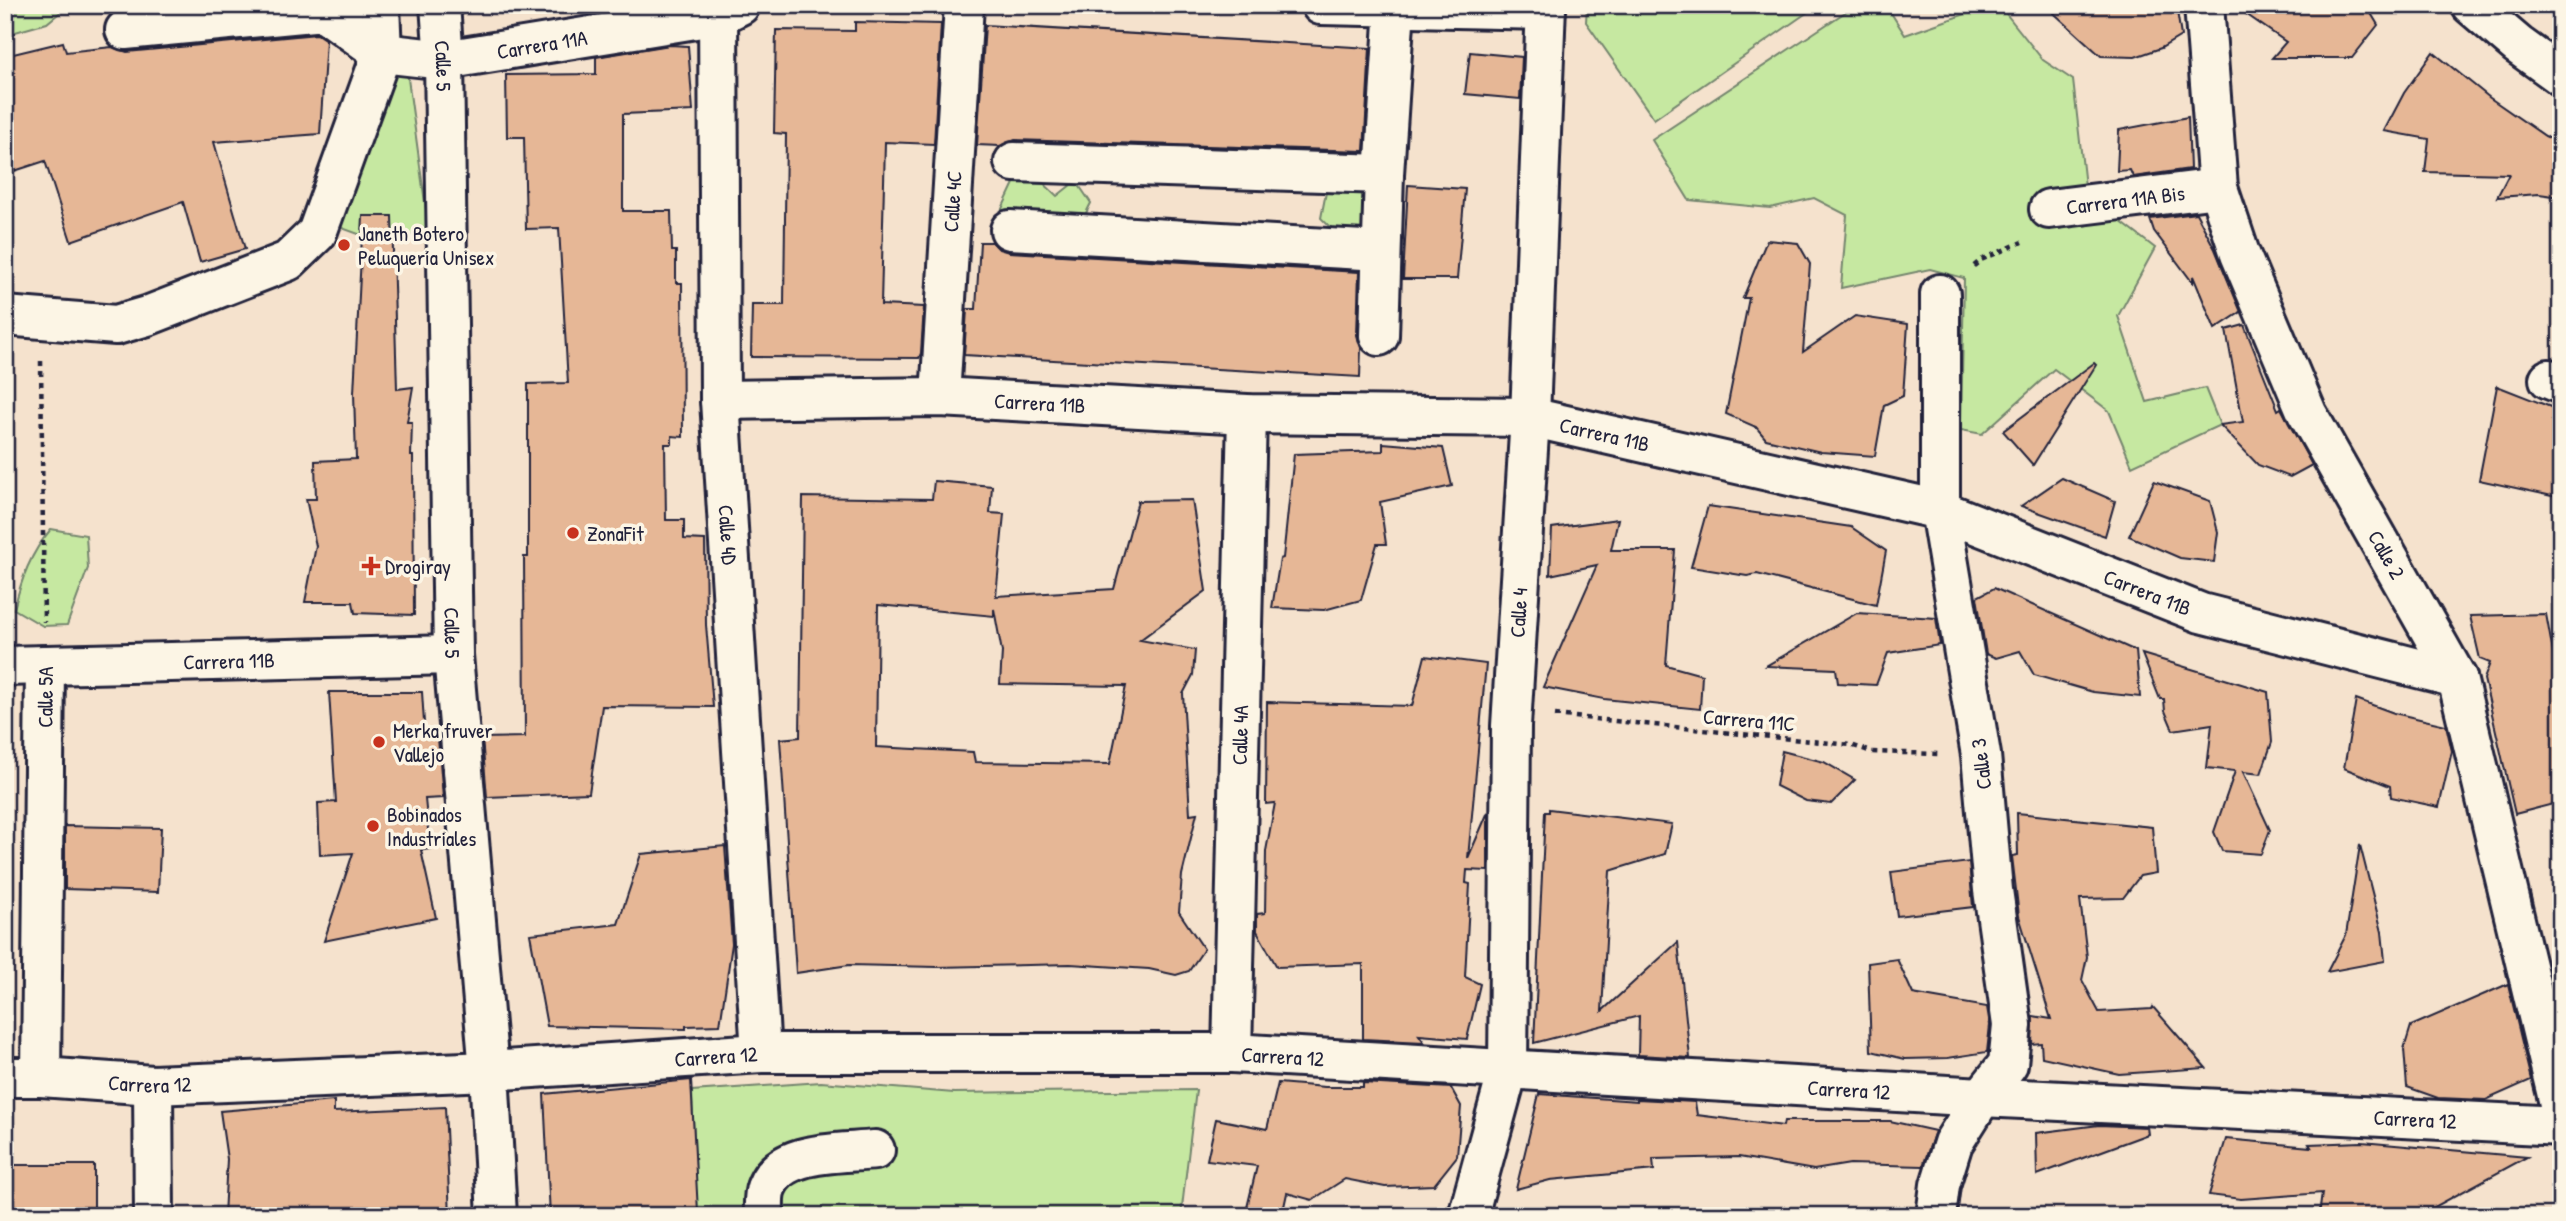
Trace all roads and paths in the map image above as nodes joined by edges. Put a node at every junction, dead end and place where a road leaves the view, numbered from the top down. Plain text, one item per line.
1 (380, 5) edge
2 (439, 5) edge
3 (964, 5) edge
4 (1321, 5) edge
5 (2204, 5) edge
6 (2471, 5) edge
7 (1395, 7) junction
8 (334, 8) edge
9 (1546, 8) edge
10 (726, 9) edge
11 (125, 30) dead end
12 (382, 53) junction
13 (444, 60) junction
14 (2561, 76) edge
15 (1013, 162) dead end
16 (1384, 174) junction
17 (2218, 188) junction
18 (2049, 209) joint
19 (1010, 230) dead end
20 (1381, 251) junction
21 (1940, 294) joint
22 (23, 318) edge
23 (1379, 336) dead end
24 (940, 397) junction
25 (720, 400) junction
26 (1247, 414) junction
27 (1530, 417) junction
28 (1940, 510) junction
29 (453, 655) junction
30 (45, 665) junction
31 (5, 666) edge
32 (2457, 678) junction
33 (1512, 710) junction
34 (1981, 755) junction
35 (761, 1053) junction
36 (1232, 1053) junction
37 (1508, 1070) junction
38 (489, 1071) junction
39 (23, 1077) edge
40 (153, 1085) junction
41 (1982, 1097) junction
42 (2561, 1112) edge
43 (2561, 1126) edge
44 (875, 1150) dead end
45 (154, 1216) edge
46 (497, 1216) edge
47 (764, 1216) edge
48 (1468, 1216) edge
49 (1936, 1216) edge

1 - 12 street
2 - 13 street, Calle 5
3 - 24 street, Calle 4C
4 - 7 street
5 - 17 street, Calle 2
6 - 14 street
7 - 9 street
7 - 16 street
8 - 11 street
8 - 12 street
9 - 27 street, Calle 4
10 - 13 street, Carrera 11A
10 - 25 street, Calle 4D
12 - 13 street, Carrera 11A
12 - 22 street
13 - 29 street, Calle 5
15 - 16 street
16 - 20 street
17 - 18 street, Carrera 11A Bis
17 - 32 street, Calle 2
18 - 21 path, Carrera 11A Bis
19 - 20 street
20 - 23 street
21 - 28 street, Calle 3
22 - 30 path, Calle 5A
24 - 25 street, Carrera 11B
24 - 26 street, Carrera 11B
25 - 35 street, Calle 4D
26 - 27 street, Carrera 11B
26 - 36 street, Calle 4A
27 - 28 street, Carrera 11B
27 - 33 street, Calle 4
28 - 32 street, Carrera 11B
28 - 34 street, Calle 3
29 - 30 street, Carrera 11B
29 - 38 street, Calle 5
30 - 31 street, Carrera 11B
30 - 39 street, Calle 5A
32 - 42 street, Calle 2
33 - 34 path, Carrera 11C
33 - 37 street, Calle 4
34 - 41 street, Calle 3
35 - 36 street, Carrera 12
35 - 38 street, Carrera 12
36 - 37 street, Carrera 12
37 - 41 street, Carrera 12
37 - 48 street, Calle 4
38 - 40 street, Carrera 12
38 - 46 street, Calle 5
39 - 40 street, Carrera 12
40 - 45 street
41 - 43 street, Carrera 12
41 - 49 street, Calle 3
44 - 47 street

